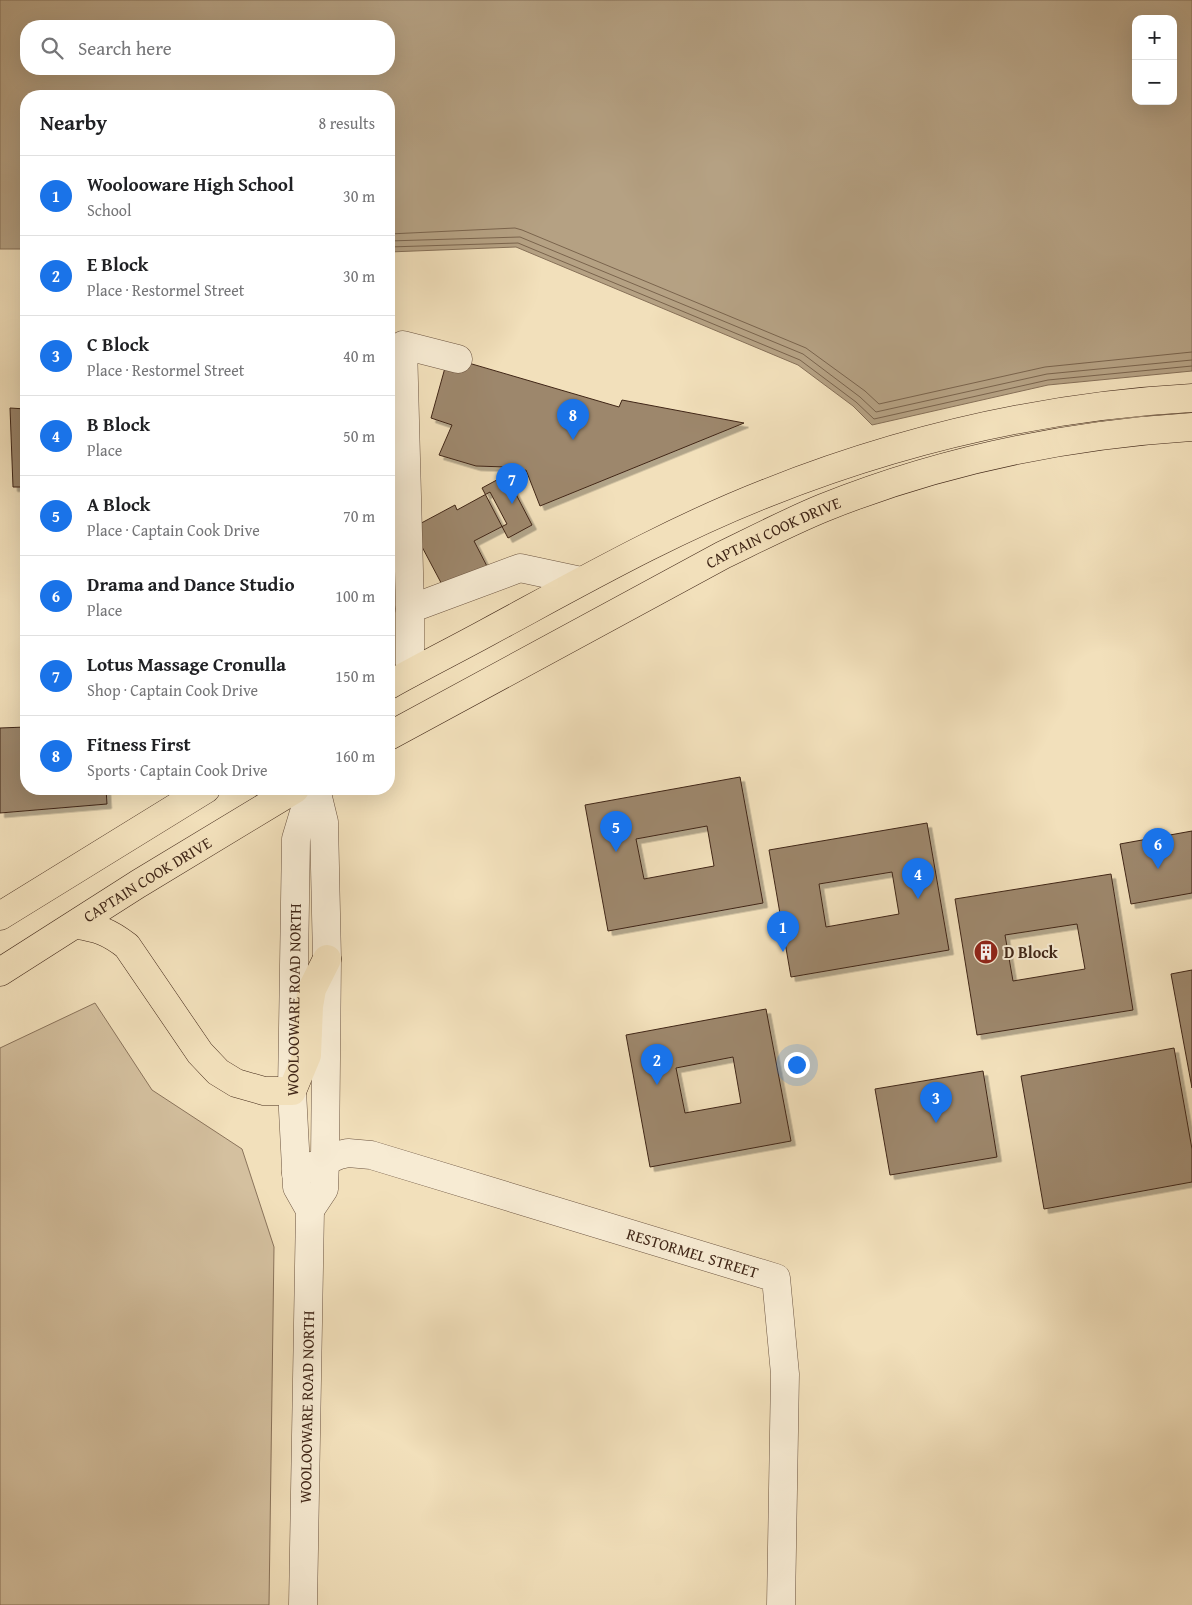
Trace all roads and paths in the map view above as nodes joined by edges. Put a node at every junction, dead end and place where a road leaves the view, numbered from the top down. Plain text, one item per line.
1 (458, 359) dead end
2 (396, 367) edge
3 (1192, 398) edge
4 (1192, 427) edge
5 (581, 581) junction
6 (410, 610) junction
7 (399, 679) edge
8 (395, 733) edge
9 (196, 795) edge
10 (285, 795) edge
11 (308, 795) edge
12 (317, 795) edge
13 (0, 916) edge
14 (76, 925) junction
15 (327, 959) junction
16 (0, 972) edge
17 (292, 1091) junction
18 (325, 1160) junction
19 (296, 1173) junction
20 (310, 1210) junction
21 (303, 1605) edge
22 (781, 1605) edge

1 - 2 street
2 - 6 street
3 - 5 main road
4 - 8 main road, CAPTAIN COOK DRIVE
5 - 6 street
5 - 7 main road
6 - 7 street
9 - 13 main road
10 - 14 main road, CAPTAIN COOK DRIVE
11 - 17 street, WOOLOOWARE ROAD NORTH
12 - 15 street, WOOLOOWARE ROAD NORTH
14 - 16 main road, CAPTAIN COOK DRIVE
14 - 17 main road
15 - 17 main road
15 - 18 street, WOOLOOWARE ROAD NORTH
17 - 19 street, WOOLOOWARE ROAD NORTH
18 - 19 street, RESTORMEL STREET
18 - 20 street, WOOLOOWARE ROAD NORTH
18 - 22 street, RESTORMEL STREET
19 - 20 street, WOOLOOWARE ROAD NORTH
20 - 21 street, WOOLOOWARE ROAD NORTH

